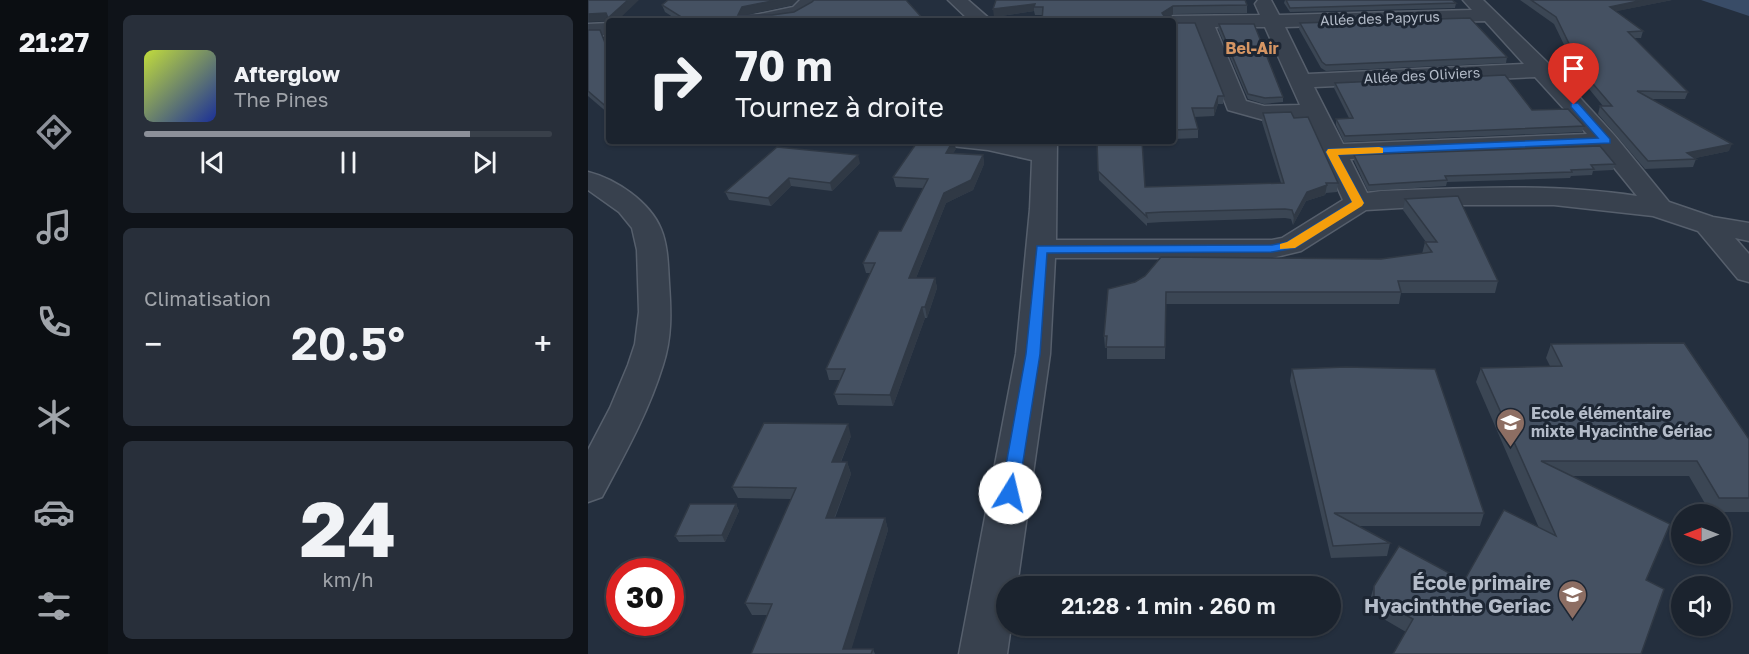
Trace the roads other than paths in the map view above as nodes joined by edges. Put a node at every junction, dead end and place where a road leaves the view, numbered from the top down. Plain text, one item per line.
1 (811, 0) edge
2 (957, 0) edge
3 (1475, 4) edge
4 (1266, 10) edge
5 (766, 18) edge
6 (978, 18) edge
7 (1203, 21) junction
8 (1176, 22) edge
9 (606, 29) edge
10 (588, 30) edge
11 (1542, 70) junction
12 (1302, 81) junction
13 (1314, 111) junction
14 (1606, 141) junction
15 (999, 144) edge
16 (1045, 148) edge
17 (1332, 152) junction
18 (588, 180) edge
19 (1358, 203) junction
20 (1658, 208) junction
21 (1708, 225) junction
22 (1749, 232) edge
23 (1042, 249) junction
24 (1749, 273) edge
25 (588, 486) edge
26 (983, 654) edge

1 - 5 street
2 - 6 street
3 - 4 street, Allée des Papyrus
3 - 11 street
4 - 7 street, Allée des Papyrus
4 - 12 street
7 - 8 street, Allée des Papyrus
7 - 13 street
9 - 10 street
11 - 12 street, Allée des Oliviers
11 - 14 street
12 - 13 street
13 - 17 street
14 - 17 street
14 - 20 street
15 - 16 street
16 - 23 street
17 - 19 street
18 - 25 street
19 - 20 street
19 - 23 street
20 - 21 street
21 - 22 street
21 - 24 street
23 - 26 street

